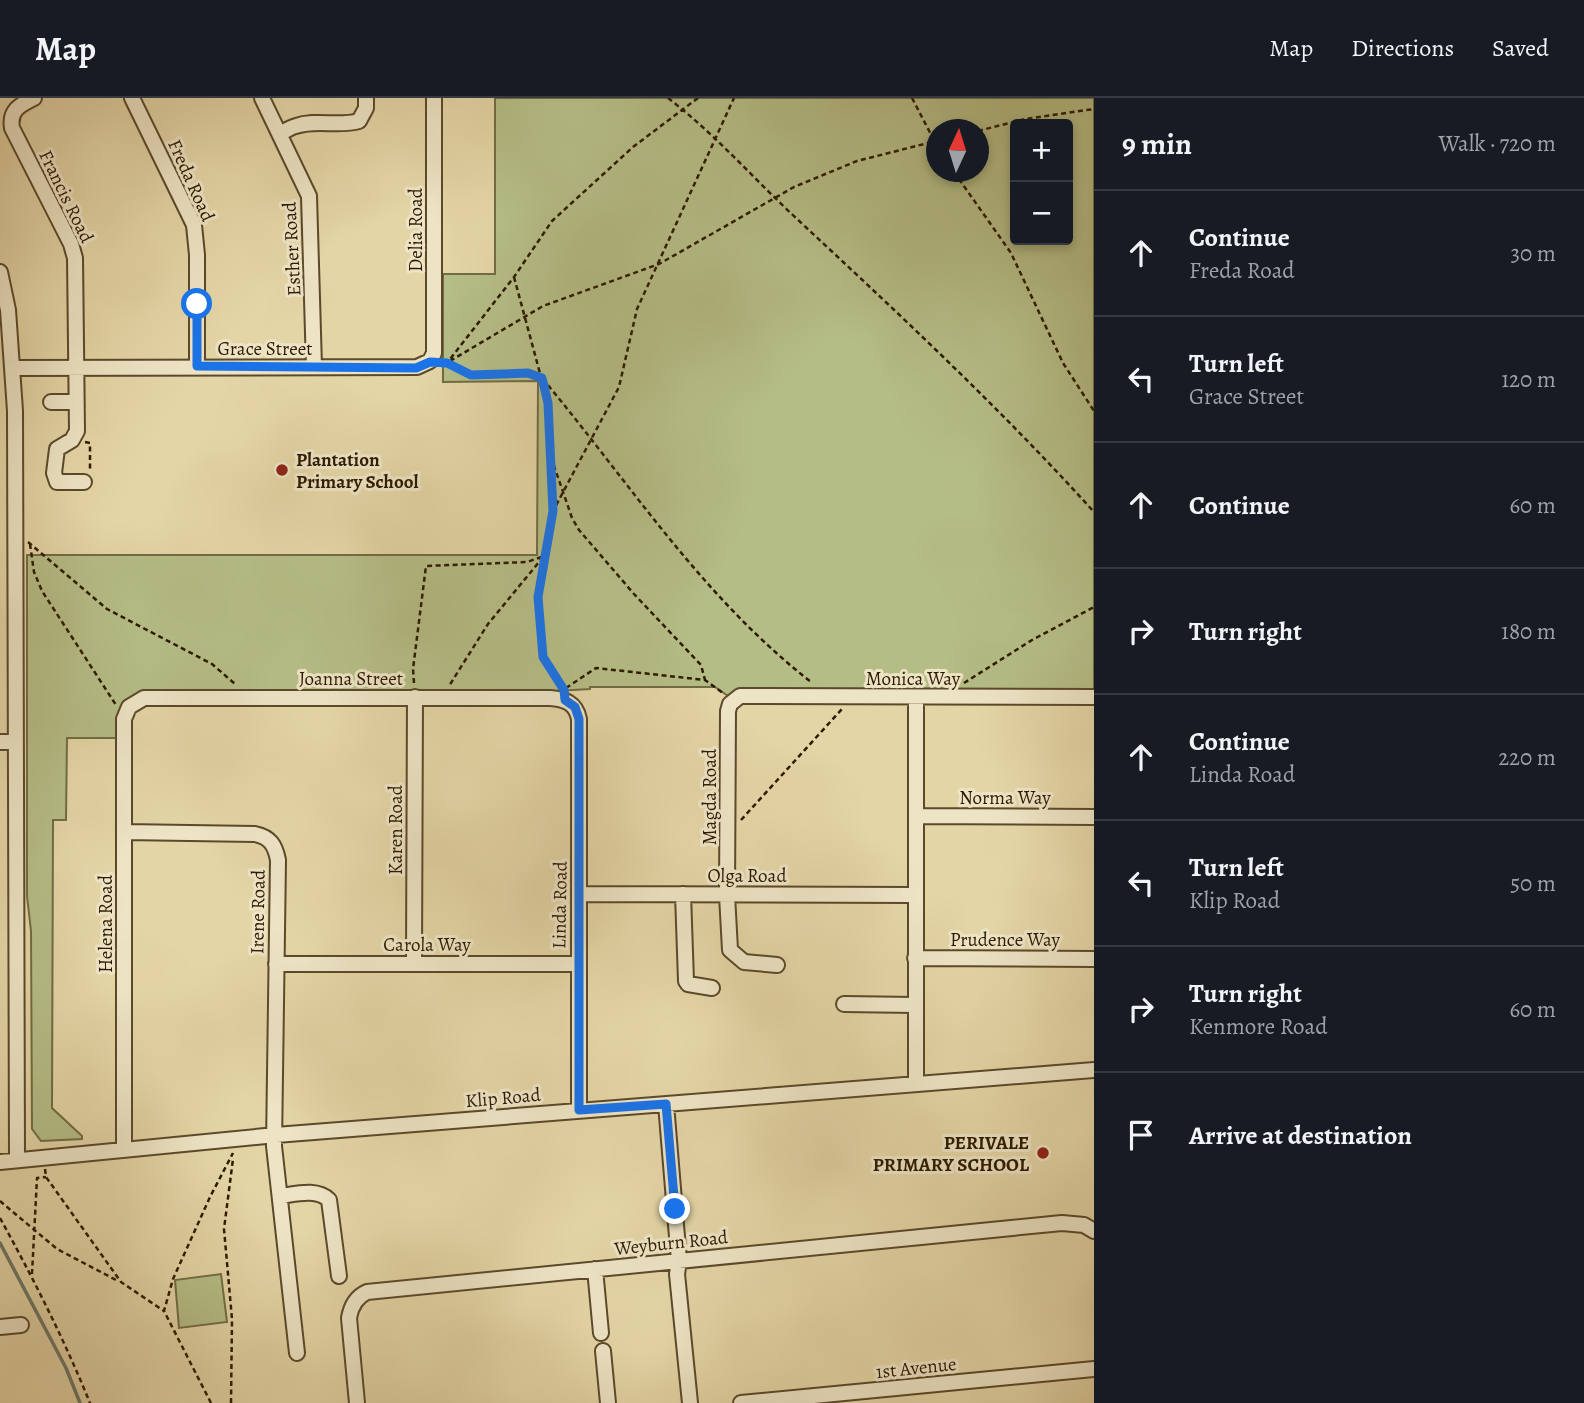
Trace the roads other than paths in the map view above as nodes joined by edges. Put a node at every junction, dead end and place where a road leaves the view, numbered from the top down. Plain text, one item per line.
1 (32, 98) edge
2 (132, 98) edge
3 (262, 98) edge
4 (366, 98) edge
5 (434, 98) edge
6 (280, 134) junction
7 (0, 272) edge
8 (430, 362) joint
9 (197, 366) junction
10 (77, 367) junction
11 (314, 367) junction
12 (13, 368) junction
13 (51, 402) dead end
14 (76, 402) junction
15 (84, 482) road end
16 (415, 697) junction
17 (916, 698) junction
18 (1094, 698) edge
19 (734, 701) joint
20 (132, 702) joint
21 (570, 702) joint
22 (7, 742) edge
23 (916, 817) junction
24 (1094, 817) edge
25 (124, 832) junction
26 (579, 894) junction
27 (683, 894) junction
28 (727, 895) junction
29 (915, 895) junction
30 (915, 958) junction
31 (1094, 958) edge
32 (414, 963) junction
33 (276, 964) junction
34 (578, 964) junction
35 (777, 965) dead end
36 (712, 988) dead end
37 (844, 1004) dead end
38 (915, 1005) junction
39 (1094, 1070) edge
40 (916, 1084) junction
41 (666, 1104) junction
42 (579, 1110) junction
43 (276, 1135) junction
44 (124, 1148) junction
45 (17, 1159) junction
46 (0, 1162) edge
47 (280, 1196) junction
48 (1094, 1231) edge
49 (679, 1261) junction
50 (595, 1269) junction
51 (339, 1276) dead end
52 (21, 1325) dead end
53 (0, 1327) edge
54 (601, 1333) dead end
55 (603, 1351) dead end
56 (297, 1353) dead end
57 (1094, 1368) edge
58 (794, 1400) edge
59 (356, 1403) edge
60 (608, 1403) edge
61 (690, 1403) edge
62 (741, 1403) edge

1 - 10 street, Francis Road
2 - 9 street, Freda Road
3 - 6 street, Esther Road
4 - 6 street
5 - 8 street, Delia Road
6 - 11 street, Esther Road
7 - 12 street
8 - 11 street, Grace Street
9 - 10 street, Grace Street
9 - 11 street, Grace Street
10 - 12 street, Grace Street
10 - 14 street, Francis Road
12 - 22 street
13 - 14 street
14 - 15 street, Francis Road
16 - 20 street, Joanna Street
16 - 21 street, Joanna Street
16 - 32 street, Karen Road
17 - 18 street, Monica Way
17 - 19 street, Monica Way
17 - 23 street
19 - 28 street, Magda Road
20 - 25 street, Helena Road
21 - 26 street, Linda Road
22 - 45 street
23 - 24 street, Norma Way
23 - 29 street
25 - 33 street, Irene Road
25 - 44 street, Helena Road
26 - 27 street, Olga Road
26 - 34 street, Linda Road
27 - 28 street, Olga Road
27 - 36 street
28 - 29 street, Olga Road
28 - 35 street, Magda Road
29 - 30 street
30 - 31 street, Prudence Way
30 - 38 street
32 - 33 street, Carola Way
32 - 34 street, Carola Way
33 - 43 street, Irene Road
34 - 42 street, Linda Road
37 - 38 street
38 - 40 street
39 - 40 street, Klip Road
40 - 41 street, Klip Road
41 - 42 street, Klip Road
41 - 49 street
42 - 43 street, Klip Road
43 - 44 street, Klip Road
43 - 47 street, Irene Road
44 - 45 street, Klip Road
45 - 46 street, Klip Road
47 - 51 street
47 - 56 street, Irene Road
48 - 49 street, Weyburn Road
49 - 50 street, Weyburn Road
49 - 61 street
50 - 54 street
50 - 59 street, Weyburn Road
52 - 53 street
55 - 60 street
57 - 58 street, 1st Avenue
58 - 62 street, 1st Avenue

